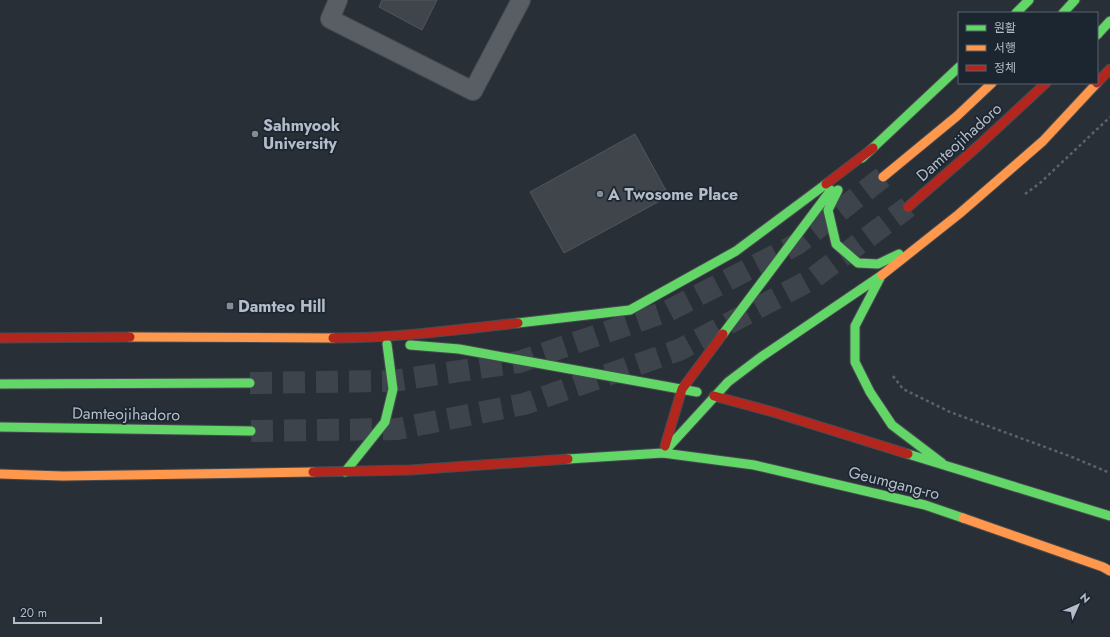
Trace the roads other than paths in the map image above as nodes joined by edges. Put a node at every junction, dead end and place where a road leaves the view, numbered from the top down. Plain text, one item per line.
1 (338, 0) edge
2 (521, 0) edge
3 (1029, 0) edge
4 (1075, 0) edge
5 (1017, 12) edge
6 (1064, 12) edge
7 (1110, 21) edge
8 (1098, 33) edge
9 (958, 68) edge
10 (1110, 69) edge
11 (1098, 82) edge
12 (991, 84) edge
13 (1045, 84) edge
14 (1096, 84) edge
15 (873, 148) junction
16 (883, 176) tunnel mouth
17 (908, 207) tunnel mouth
18 (925, 242) junction
19 (881, 276) junction
20 (0, 338) edge
21 (369, 338) junction
22 (395, 344) junction
23 (250, 382) tunnel mouth
24 (0, 384) edge
25 (682, 390) junction
26 (714, 396) junction
27 (0, 427) edge
28 (251, 431) tunnel mouth
29 (663, 453) junction
30 (942, 463) junction
31 (345, 472) junction
32 (0, 474) edge
33 (1110, 516) edge
34 (1110, 571) edge

1 - 2 lane
3 - 5 main road
4 - 6 main road
7 - 8 main road
9 - 15 main road
10 - 11 main road
12 - 16 main road, Damteojihadoro
13 - 17 main road, Damteojihadoro
14 - 18 main road
15 - 18 main road
15 - 21 main road
15 - 25 main road
18 - 19 main road
19 - 26 main road
19 - 30 main road
20 - 21 main road
21 - 22 main road, Geumgang-ro
22 - 25 main road, Geumgang-ro
22 - 31 main road
23 - 24 main road, Damteojihadoro
25 - 26 main road, Geumgang-ro
25 - 29 main road
26 - 29 main road
26 - 30 main road, Geumgang-ro
27 - 28 main road, Damteojihadoro
29 - 31 main road, Geumgang-ro
29 - 34 main road, Geumgang-ro
30 - 33 main road, Geumgang-ro
31 - 32 main road, Geumgang-ro

